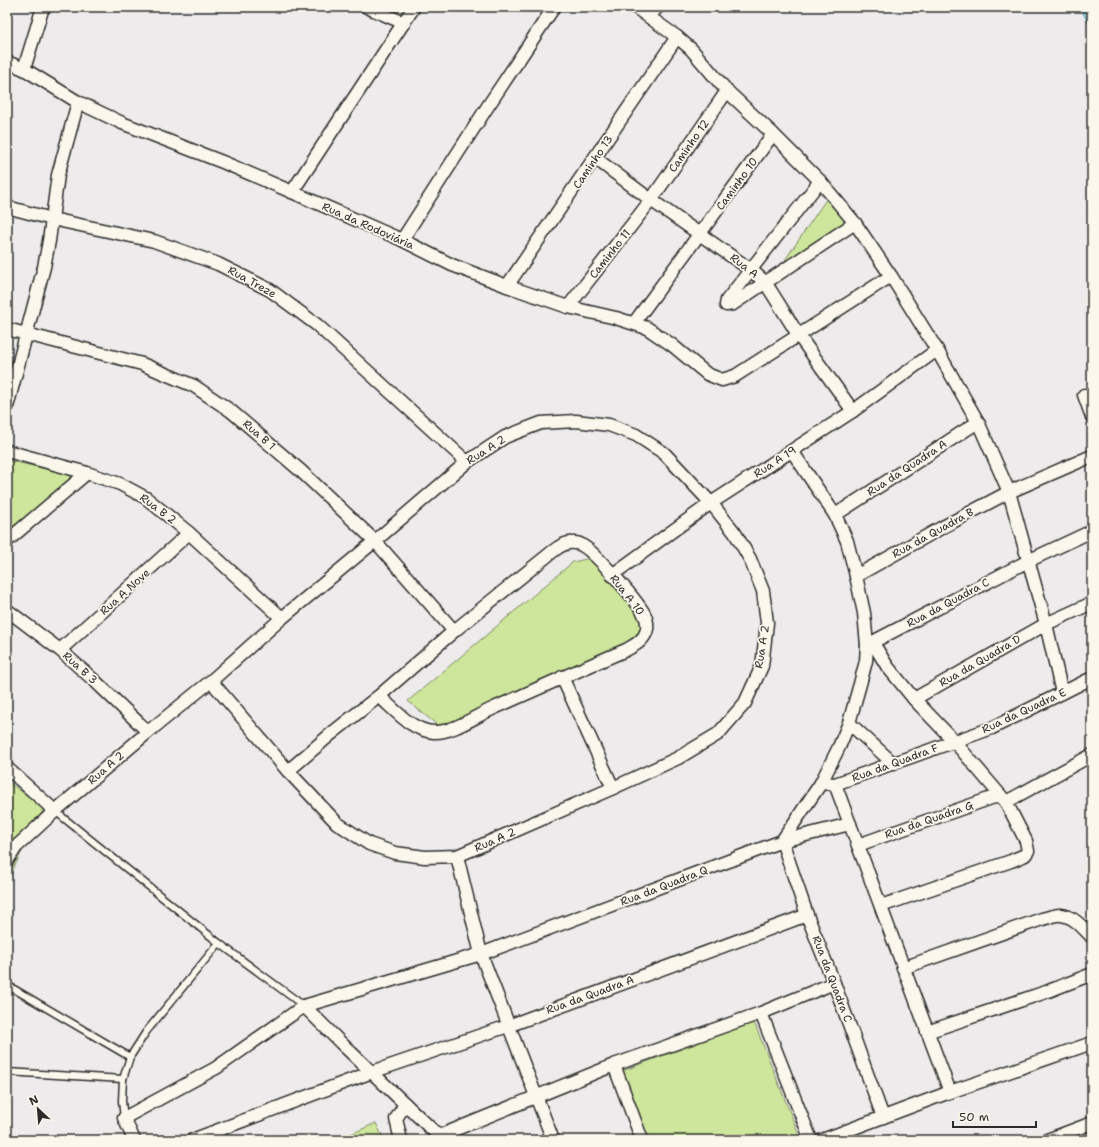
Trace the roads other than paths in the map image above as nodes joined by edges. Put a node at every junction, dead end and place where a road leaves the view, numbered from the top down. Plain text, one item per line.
1 (43, 7) edge
2 (367, 7) edge
3 (414, 7) edge
4 (554, 7) edge
5 (635, 7) edge
6 (658, 7) edge
7 (648, 16) junction
8 (404, 23) junction
9 (677, 37) junction
10 (7, 62) edge
11 (24, 69) junction
12 (727, 91) junction
13 (78, 102) junction
14 (773, 134) junction
15 (595, 158) junction
16 (820, 181) junction
17 (292, 192) junction
18 (651, 200) junction
19 (7, 207) edge
20 (52, 219) junction
21 (855, 223) junction
22 (700, 233) junction
23 (402, 240) junction
24 (751, 270) junction
25 (891, 276) junction
26 (765, 282) junction
27 (507, 286) junction
28 (568, 307) junction
29 (634, 323) junction
30 (7, 328) edge
31 (27, 334) junction
32 (799, 336) junction
33 (937, 350) junction
34 (1084, 395) dead end
35 (7, 407) edge
36 (853, 411) junction
37 (1092, 417) edge
38 (978, 422) junction
39 (7, 451) edge
40 (792, 451) junction
41 (1092, 456) edge
42 (467, 462) junction
43 (87, 473) junction
44 (1009, 492) junction
45 (711, 503) junction
46 (835, 515) junction
47 (1092, 531) edge
48 (189, 533) junction
49 (7, 541) edge
50 (375, 541) junction
51 (1028, 561) junction
52 (612, 575) junction
53 (856, 576) junction
54 (1092, 603) edge
55 (7, 610) edge
56 (282, 618) junction
57 (1046, 624) junction
58 (454, 631) junction
59 (870, 644) junction
60 (60, 650) junction
61 (562, 678) junction
62 (1092, 678) edge
63 (210, 681) junction
64 (1062, 693) junction
65 (379, 696) junction
66 (914, 699) junction
67 (849, 723) junction
68 (148, 732) junction
69 (954, 741) junction
70 (1092, 756) edge
71 (894, 764) junction
72 (7, 768) edge
73 (288, 771) junction
74 (821, 783) junction
75 (835, 784) junction
76 (613, 788) junction
77 (1003, 799) junction
78 (55, 811) junction
79 (850, 824) junction
80 (782, 842) junction
81 (858, 845) junction
82 (457, 856) junction
83 (7, 861) edge
84 (881, 906) junction
85 (807, 915) junction
86 (1092, 938) edge
87 (220, 943) junction
88 (480, 954) junction
89 (903, 968) junction
90 (1092, 974) edge
91 (834, 983) junction
92 (7, 985) edge
93 (304, 1006) junction
94 (761, 1013) junction
95 (508, 1026) junction
96 (927, 1032) junction
97 (1092, 1043) edge
98 (130, 1057) junction
99 (614, 1064) junction
100 (7, 1072) edge
101 (372, 1072) junction
102 (123, 1079) junction
103 (950, 1092) junction
104 (536, 1096) junction
105 (405, 1104) junction
106 (883, 1117) junction
107 (124, 1118) junction
108 (1092, 1123) edge
109 (441, 1138) edge
110 (134, 1140) edge
111 (192, 1140) edge
112 (401, 1140) edge
113 (553, 1140) edge
114 (642, 1140) edge
115 (811, 1140) edge
116 (822, 1140) edge
117 (1047, 1140) edge

1 - 11 street
2 - 8 street
3 - 8 street
4 - 23 street
5 - 7 street
6 - 7 street
7 - 9 street
8 - 17 street
9 - 12 street
9 - 15 street, Caminho 13
10 - 11 street, Rua da Rodoviária
11 - 13 street, Rua da Rodoviária
12 - 14 street
12 - 18 street, Caminho 12
13 - 17 street, Rua da Rodoviária
13 - 20 street
14 - 16 street
14 - 22 street, Caminho 10
15 - 18 street, Rua A
15 - 27 street, Caminho 13
16 - 21 street
16 - 24 street
17 - 23 street, Rua da Rodoviária
18 - 22 street, Rua A
18 - 28 street, Caminho 11
19 - 20 street, Rua Treze
20 - 31 street
20 - 42 street, Rua Treze
21 - 25 street
21 - 26 street
22 - 24 street, Rua A
22 - 29 street, Caminho 10
23 - 27 street, Rua da Rodoviária
24 - 26 street, Rua A
24 - 26 street
25 - 32 street
25 - 33 street
26 - 32 street, Rua A
27 - 28 street, Rua da Rodoviária
28 - 29 street, Rua da Rodoviária
29 - 32 street, Rua da Rodoviária
30 - 31 street, Rua B 1
31 - 35 street
31 - 50 street, Rua B 1
32 - 36 street, Rua A
33 - 36 street, Rua A 19
33 - 38 street
34 - 37 street
36 - 40 street, Rua A 19
38 - 44 street
38 - 46 street, Rua da Quadra A
39 - 43 street, Rua B 2
40 - 45 street, Rua A 19
40 - 46 street
41 - 44 street, Rua da Quadra B
42 - 45 street, Rua A 2
42 - 50 street, Rua A 2
43 - 48 street, Rua B 2
43 - 49 street
44 - 51 street
44 - 53 street, Rua da Quadra B
45 - 52 street, Rua A 19
45 - 76 street, Rua A 2
46 - 53 street
47 - 51 street, Rua da Quadra C
48 - 56 street, Rua B 2
48 - 60 street, Rua A Nove
50 - 56 street, Rua A 2
50 - 58 street, Rua B 1
51 - 57 street
51 - 59 street, Rua da Quadra C
52 - 58 street, Rua A 10
52 - 61 street, Rua A 10
53 - 59 street
54 - 57 street, Rua da Quadra D
55 - 60 street, Rua B 3
56 - 63 street, Rua A 2
57 - 64 street
57 - 66 street, Rua da Quadra D
58 - 65 street, Rua A 10
59 - 66 street
59 - 67 street
60 - 68 street, Rua B 3
61 - 65 street, Rua A 10
61 - 76 street
62 - 64 street, Rua da Quadra E
63 - 68 street, Rua A 2
63 - 73 street, Rua A 2
64 - 69 street, Rua da Quadra E
65 - 73 street, Rua A 10
66 - 69 street
67 - 71 street
67 - 74 street
68 - 78 street, Rua A 2
69 - 71 street, Rua da Quadra F
69 - 77 street
70 - 77 street, Rua da Quadra G
71 - 75 street, Rua da Quadra F
72 - 78 street
73 - 82 street, Rua A 2
74 - 75 street
74 - 80 street
75 - 79 street
76 - 82 street, Rua A 2
77 - 81 street, Rua da Quadra G
77 - 84 street
78 - 83 street, Rua A 2
78 - 87 lane
79 - 80 street, Rua da Quadra Q
79 - 81 street
80 - 85 street, Rua da Quadra C
80 - 88 street, Rua da Quadra Q
81 - 84 street
82 - 88 street
84 - 89 street
85 - 91 street, Rua da Quadra C
85 - 95 street, Rua da Quadra A
86 - 89 street
87 - 93 lane
87 - 98 lane
88 - 93 street, Rua da Quadra Q
88 - 95 street
89 - 96 street
90 - 96 street
91 - 94 street
91 - 106 street, Rua da Quadra C
92 - 98 lane
93 - 101 street
93 - 107 street, Rua da Quadra Q
94 - 99 street
94 - 115 street
95 - 101 street, Rua da Quadra A
95 - 104 street
96 - 103 street
97 - 103 street
98 - 102 lane
99 - 104 street
99 - 114 street
100 - 102 lane
101 - 105 street
101 - 111 street, Rua da Quadra A
102 - 107 lane
103 - 106 street
104 - 109 street
104 - 113 street
105 - 109 street
105 - 112 street
106 - 116 street
107 - 110 street
108 - 117 street

